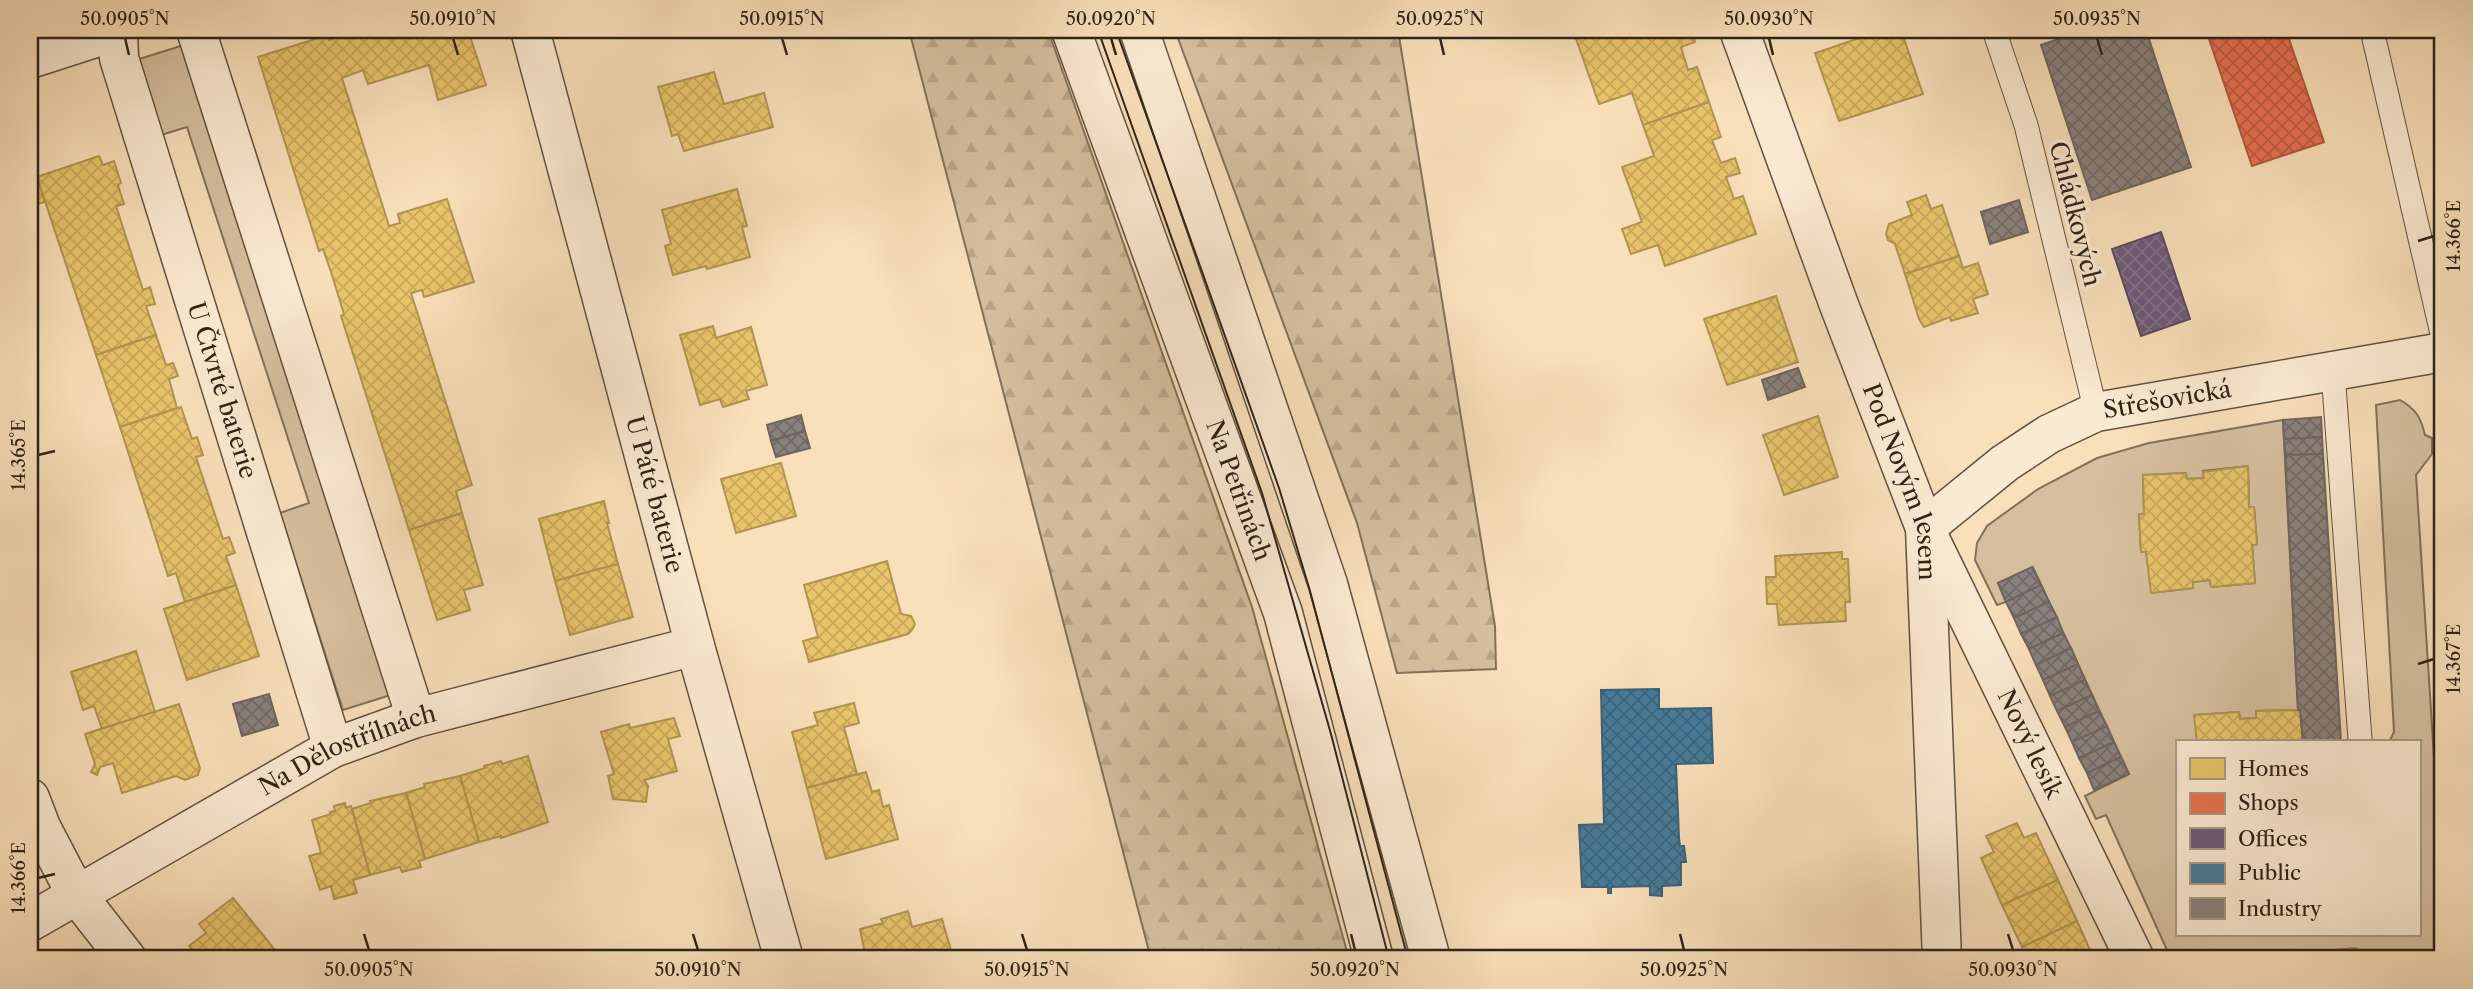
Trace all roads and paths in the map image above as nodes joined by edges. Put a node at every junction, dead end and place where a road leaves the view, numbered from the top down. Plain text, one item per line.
1 (119, 30) edge
2 (196, 30) edge
3 (530, 30) edge
4 (1071, 30) edge
5 (1139, 30) edge
6 (1739, 30) edge
7 (1994, 30) edge
8 (2372, 30) edge
9 (30, 60) edge
10 (2443, 338) edge
11 (2443, 352) edge
12 (2333, 372) junction
13 (2096, 412) junction
14 (1925, 528) junction
15 (695, 646) junction
16 (416, 718) junction
17 (2360, 739) dead end
18 (333, 748) junction
19 (30, 798) edge
20 (76, 894) junction
21 (30, 922) edge
22 (127, 959) edge
23 (784, 959) edge
24 (1374, 959) edge
25 (1431, 959) edge
26 (1942, 959) edge
27 (2135, 959) edge

1 - 9 street
1 - 18 street, U Čtvrté baterie
2 - 16 street
3 - 15 street, U Páté baterie
4 - 24 street, Na Petřinách
5 - 25 street
6 - 14 street, Pod Novým lesem
7 - 13 lane, Chládkových
8 - 10 lane
11 - 12 street, Střešovická
12 - 13 street, Střešovická
12 - 17 lane
13 - 14 street, Střešovická
14 - 26 street, Pod Novým lesem
14 - 27 street, Nový lesík
15 - 16 street, Na Dělostřílnách
15 - 23 street, U Páté baterie
16 - 18 street, Na Dělostřílnách
18 - 20 street, Na Dělostřílnách
19 - 20 street
20 - 21 street, Na Dělostřílnách
20 - 22 street

